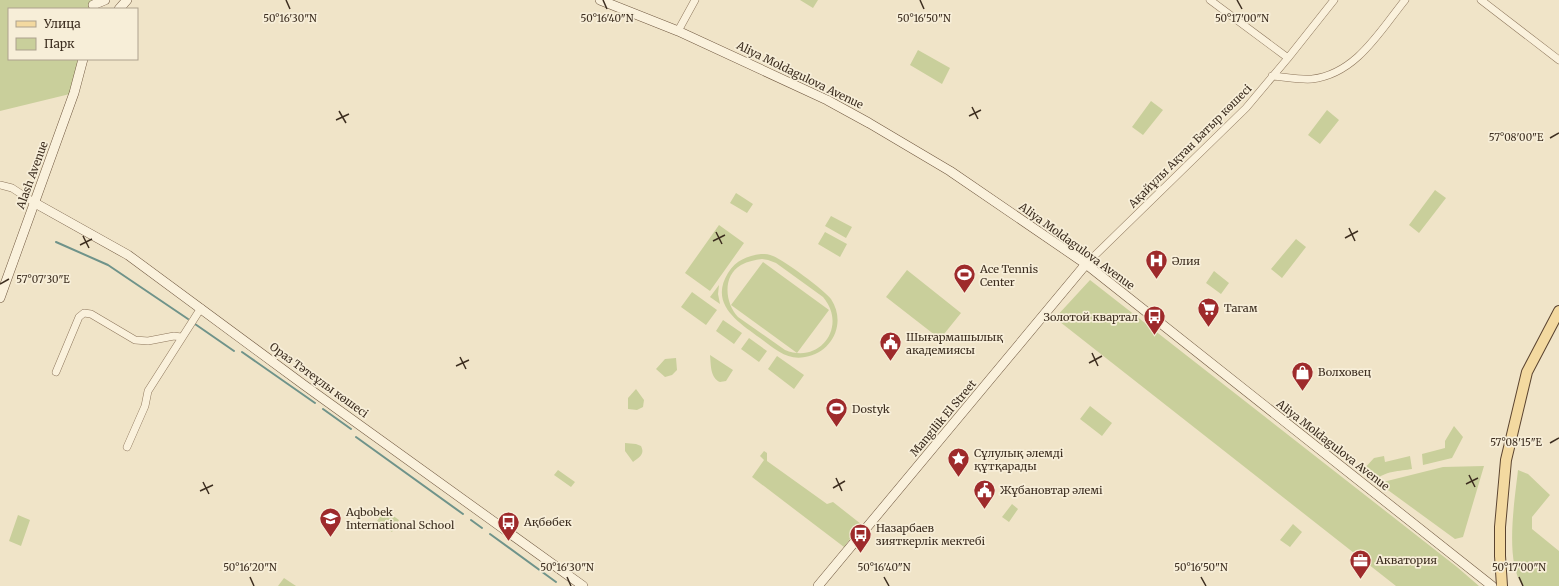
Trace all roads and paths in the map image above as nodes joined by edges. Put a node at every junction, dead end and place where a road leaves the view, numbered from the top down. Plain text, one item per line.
1 (105, 0) edge
2 (127, 0) edge
3 (600, 0) edge
4 (695, 0) edge
5 (1210, 0) edge
6 (1334, 0) edge
7 (1405, 0) edge
8 (1481, 0) edge
9 (93, 5) edge
10 (120, 8) edge
11 (678, 31) junction
12 (1288, 58) junction
13 (83, 60) edge
14 (1559, 60) edge
15 (1272, 76) junction
16 (0, 185) edge
17 (35, 203) junction
18 (1086, 264) junction
19 (0, 298) edge
20 (201, 308) junction
21 (1559, 311) edge
22 (181, 337) junction
23 (56, 372) dead end
24 (127, 447) dead end
25 (1500, 556) junction
26 (583, 586) edge
27 (818, 586) edge
28 (1494, 586) edge
29 (1502, 586) edge

1 - 9 main road
2 - 10 main road
3 - 11 main road, Aliya Moldagulova Avenue
4 - 11 street
5 - 12 street
6 - 12 street, Ақайұлы Ақтан Батыр көшесі
7 - 15 street
8 - 14 street
11 - 18 main road, Aliya Moldagulova Avenue
12 - 15 street, Ақайұлы Ақтан Батыр көшесі
13 - 17 main road, Alash Avenue
15 - 18 street, Ақайұлы Ақтан Батыр көшесі
16 - 17 street
17 - 19 main road, Alash Avenue
17 - 20 main road, Ораз Тәтеұлы көшесі
18 - 27 main road, Mangilik El Street
18 - 28 main road, Aliya Moldagulova Avenue
20 - 22 street
20 - 26 main road, Ораз Тәтеұлы көшесі
21 - 25 main road
22 - 23 street
22 - 24 street
25 - 28 main road
25 - 29 main road

